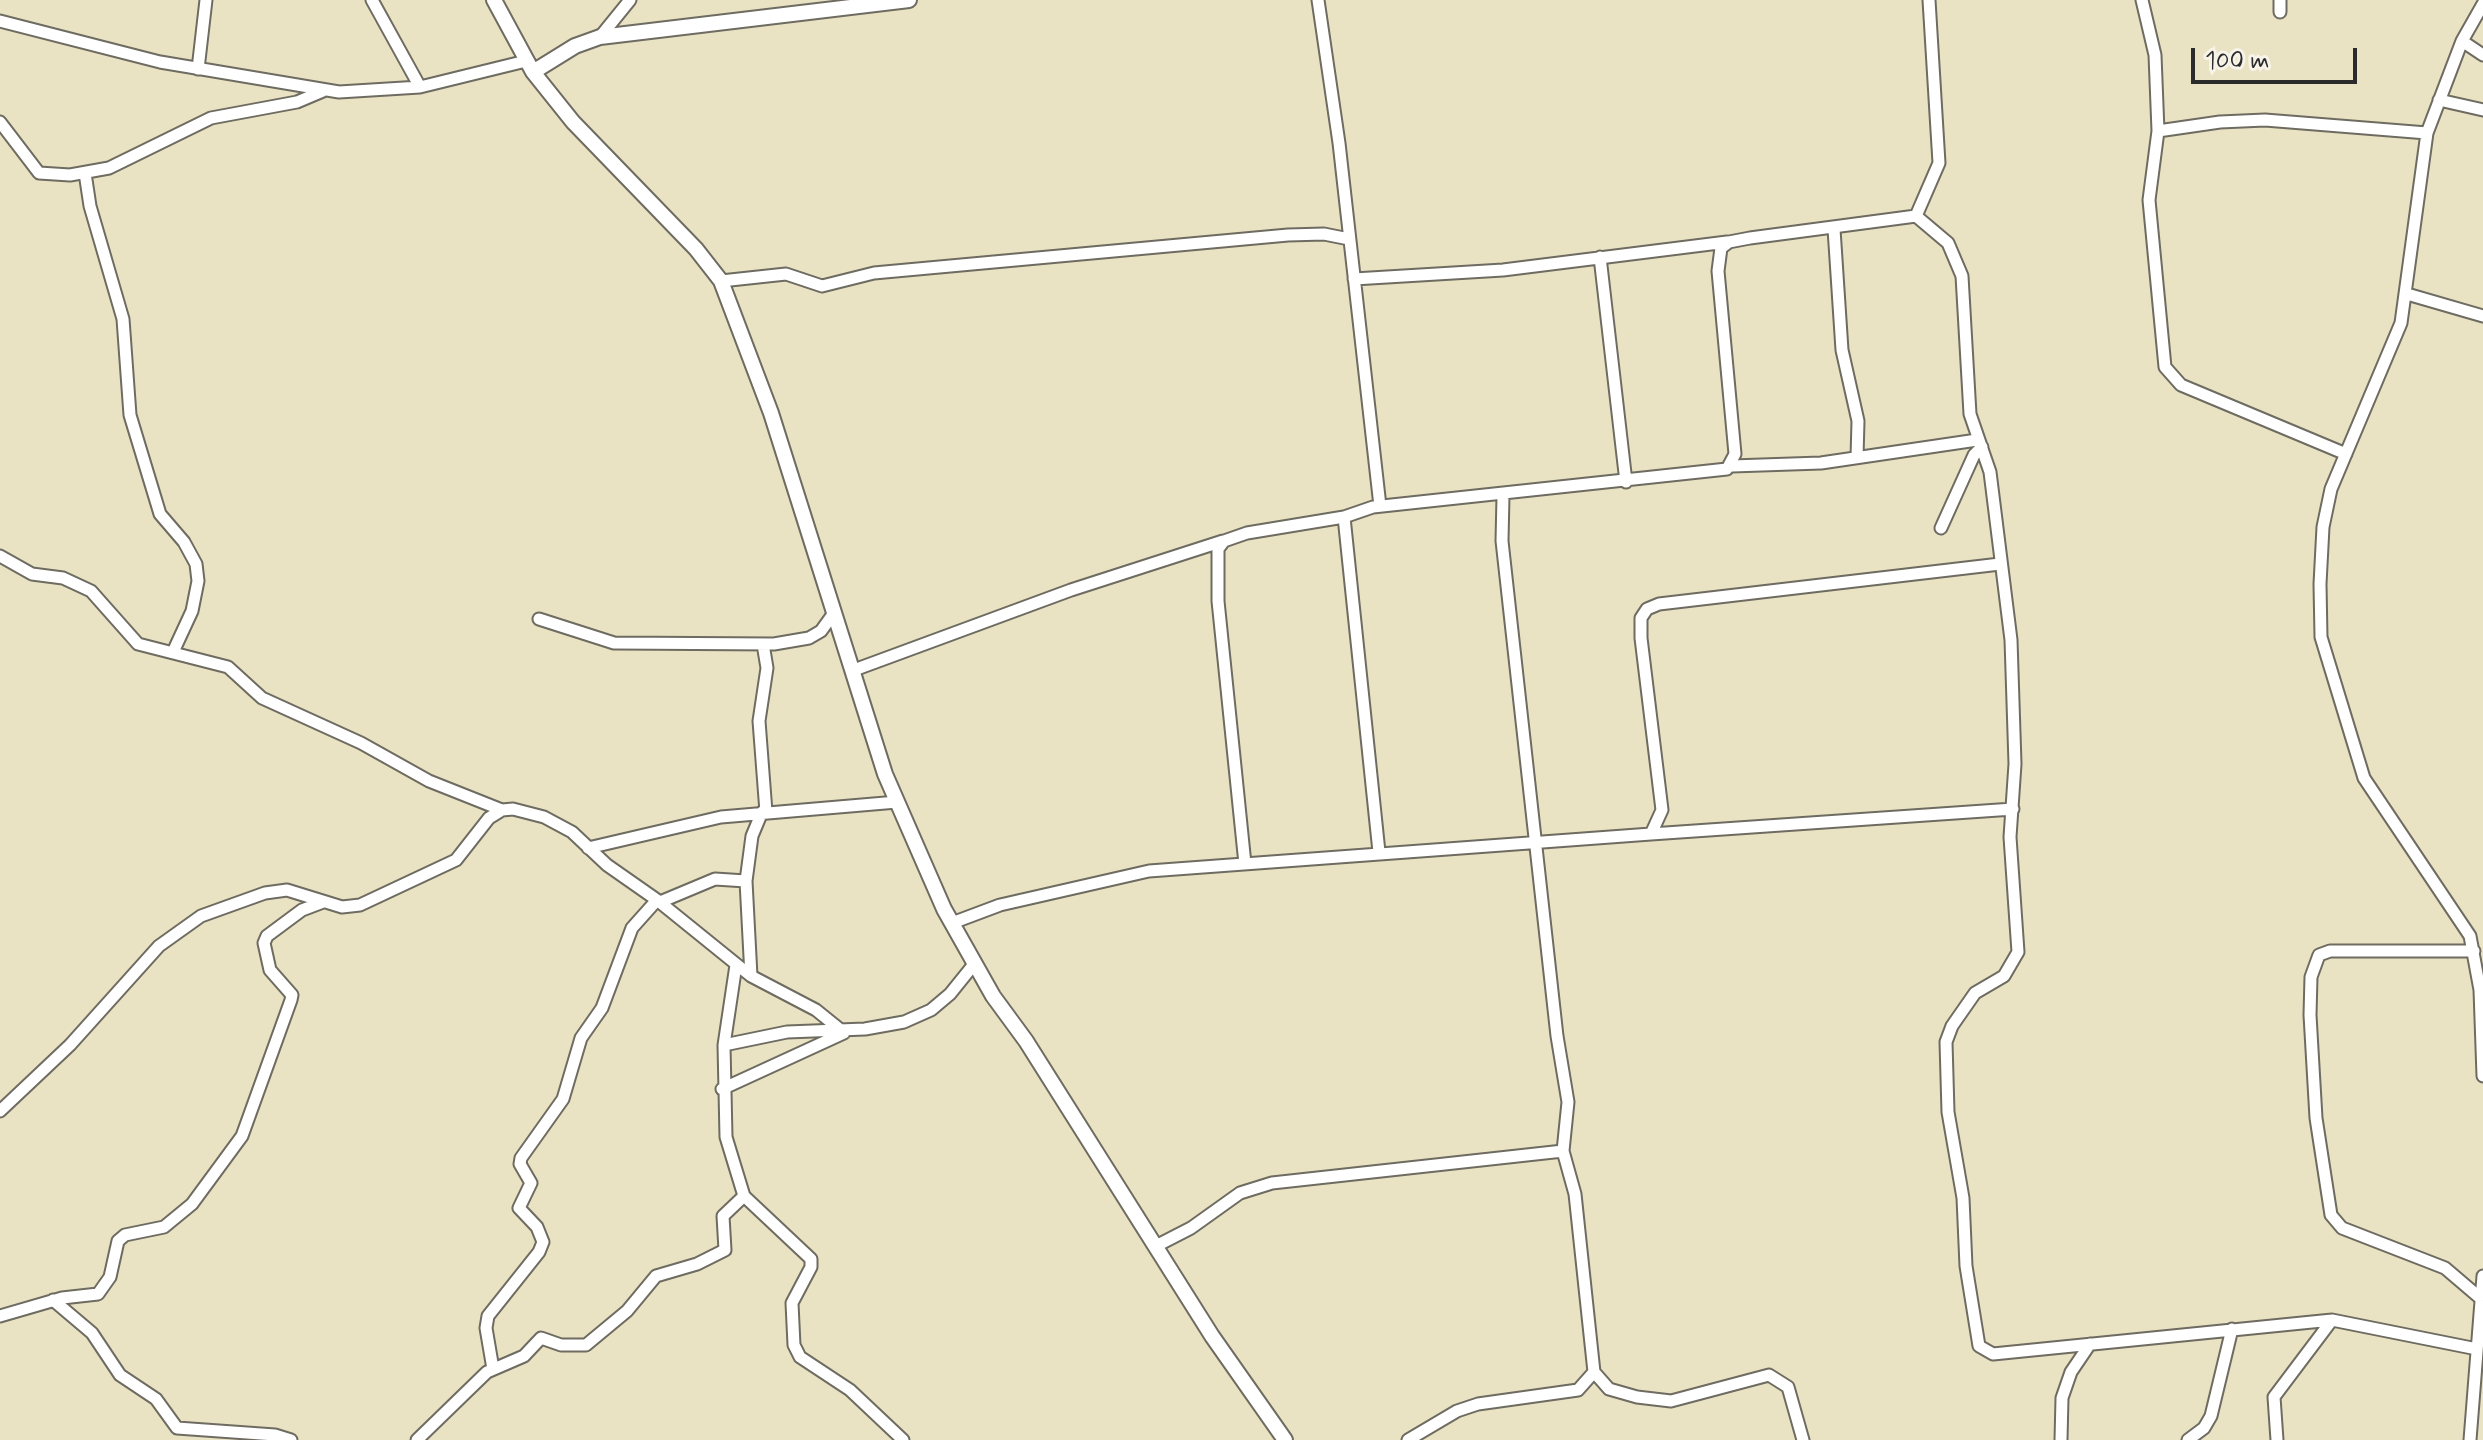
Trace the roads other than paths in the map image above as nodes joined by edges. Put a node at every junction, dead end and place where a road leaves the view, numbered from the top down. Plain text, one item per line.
1 (206, 0) edge
2 (372, 0) edge
3 (494, 0) edge
4 (630, 0) edge
5 (909, 0) edge
6 (1318, 0) edge
7 (1929, 0) edge
8 (2142, 0) edge
9 (2483, 4) edge
10 (0, 21) edge
11 (600, 37) junction
12 (2462, 41) junction
13 (2483, 55) edge
14 (529, 66) junction
15 (198, 69) junction
16 (420, 87) junction
17 (324, 90) junction
18 (2439, 100) junction
19 (2483, 110) edge
20 (0, 122) edge
21 (2158, 131) junction
22 (2427, 133) junction
23 (85, 173) junction
24 (1916, 216) junction
25 (1834, 229) junction
26 (1349, 239) junction
27 (1729, 242) junction
28 (1600, 257) junction
29 (1354, 279) junction
30 (721, 281) junction
31 (2407, 294) junction
32 (2483, 316) edge
33 (1980, 443) junction
34 (2346, 454) junction
35 (1857, 457) junction
36 (1732, 466) junction
37 (1626, 482) junction
38 (1503, 496) junction
39 (1380, 506) junction
40 (1344, 517) junction
41 (1941, 528) dead end
42 (1224, 541) junction
43 (0, 556) edge
44 (2000, 564) junction
45 (834, 613) junction
46 (539, 619) dead end
47 (763, 644) junction
48 (173, 652) junction
49 (854, 670) junction
50 (897, 802) junction
51 (2013, 809) junction
52 (502, 810) junction
53 (764, 812) junction
54 (1651, 834) junction
55 (1536, 841) junction
56 (588, 848) junction
57 (1379, 852) junction
58 (1245, 864) junction
59 (746, 881) junction
60 (658, 901) junction
61 (323, 902) junction
62 (952, 923) junction
63 (2474, 951) junction
64 (975, 963) junction
65 (736, 965) junction
66 (751, 976) junction
67 (845, 1031) junction
68 (724, 1045) junction
69 (2483, 1076) edge
70 (722, 1089) junction
71 (0, 1111) edge
72 (1563, 1151) junction
73 (744, 1196) junction
74 (1156, 1246) junction
75 (2483, 1276) edge
76 (53, 1300) junction
77 (2480, 1301) edge
78 (0, 1316) edge
79 (2332, 1320) junction
80 (2232, 1329) junction
81 (2090, 1344) junction
82 (2477, 1349) junction
83 (493, 1369) junction
84 (1594, 1372) junction
85 (291, 1440) edge
86 (417, 1440) edge
87 (903, 1440) edge
88 (1285, 1440) edge
89 (1408, 1440) edge
90 (1803, 1440) edge
91 (2061, 1440) edge
92 (2188, 1440) edge
93 (2277, 1440) edge
94 (2470, 1440) edge

1 - 15 street
2 - 16 street
3 - 14 street
4 - 11 street
5 - 11 street
6 - 26 street
7 - 24 street
8 - 21 street
9 - 12 street
10 - 15 street
11 - 14 street
12 - 13 street
12 - 18 street
14 - 16 street
14 - 30 street
15 - 17 street
16 - 17 street
17 - 23 street
18 - 19 street
18 - 22 street
20 - 23 street
21 - 22 street
21 - 34 street
22 - 31 street
23 - 48 street
24 - 25 street
24 - 33 street
25 - 27 street
25 - 35 street
26 - 29 street
26 - 30 street
27 - 28 street
27 - 36 street
28 - 29 street
28 - 37 street
29 - 39 street
30 - 45 street
31 - 32 street
31 - 34 street
33 - 35 street
33 - 41 street
33 - 44 street
34 - 63 street
35 - 36 street
36 - 37 street
37 - 38 street
38 - 39 street
38 - 55 street
39 - 40 street
40 - 42 street
40 - 57 street
42 - 49 street
42 - 58 street
43 - 48 street
44 - 51 street
44 - 54 street
45 - 47 street
45 - 49 street
46 - 47 street
47 - 53 street
48 - 52 street
49 - 50 street
50 - 53 street
50 - 62 street
51 - 54 street
51 - 81 street
52 - 56 street
52 - 61 street
53 - 56 street
53 - 59 street
54 - 55 street
55 - 57 street
55 - 72 street
56 - 60 street
57 - 58 street
58 - 62 street
59 - 60 street
59 - 66 street
60 - 65 street
60 - 83 street
61 - 71 street
61 - 76 street
62 - 64 street
63 - 69 street
63 - 77 street
64 - 67 street
64 - 74 street
65 - 66 street
65 - 68 street
66 - 67 street
67 - 68 street
67 - 70 street
68 - 70 street
70 - 73 street
72 - 74 street
72 - 84 street
73 - 83 street
73 - 87 street
74 - 88 street
75 - 77 street
76 - 78 street
76 - 85 street
77 - 82 street
79 - 80 street
79 - 82 street
79 - 93 street
80 - 81 street
80 - 92 street
81 - 91 street
82 - 94 street
83 - 86 street
84 - 89 street
84 - 90 street

